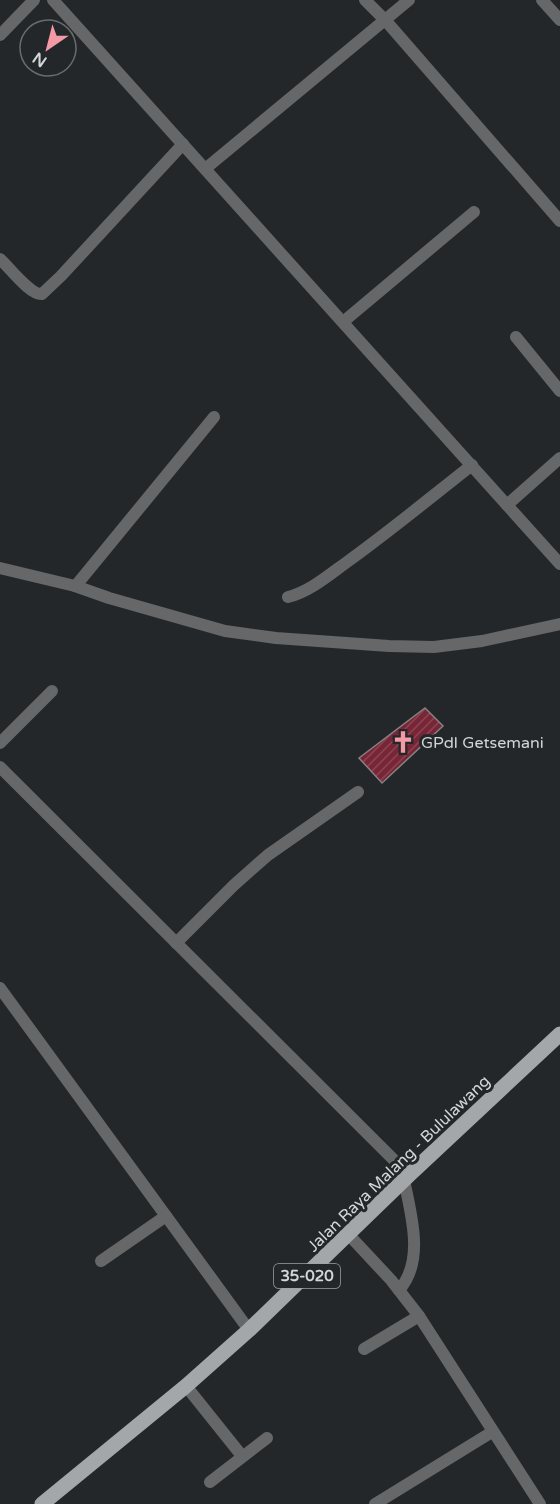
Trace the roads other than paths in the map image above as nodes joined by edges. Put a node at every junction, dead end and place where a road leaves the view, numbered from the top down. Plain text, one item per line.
1 (34, 0) edge
2 (53, 0) edge
3 (365, 0) edge
4 (409, 0) edge
5 (542, 0) edge
6 (560, 20) edge
7 (386, 21) junction
8 (0, 35) edge
9 (183, 144) junction
10 (205, 169) junction
11 (474, 212) dead end
12 (560, 221) edge
13 (0, 259) edge
14 (343, 322) junction
15 (516, 337) dead end
16 (560, 391) edge
17 (214, 417) dead end
18 (560, 458) edge
19 (472, 465) junction
20 (507, 505) junction
21 (560, 564) edge
22 (0, 568) edge
23 (75, 586) junction
24 (288, 597) dead end
25 (560, 624) edge
26 (52, 691) dead end
27 (0, 743) edge
28 (0, 767) edge
29 (358, 792) dead end
30 (176, 943) junction
31 (0, 988) edge
32 (560, 1034) edge
33 (406, 1178) junction
34 (166, 1216) junction
35 (349, 1235) junction
36 (101, 1261) dead end
37 (401, 1288) junction
38 (419, 1316) junction
39 (249, 1330) junction
40 (364, 1349) dead end
41 (186, 1386) junction
42 (492, 1432) junction
43 (267, 1438) dead end
44 (242, 1456) junction
45 (210, 1482) dead end
46 (42, 1504) edge
47 (375, 1504) edge
48 (540, 1504) edge

1 - 8 street
2 - 9 street
3 - 7 street
4 - 7 street
5 - 6 street
7 - 10 street
7 - 12 street
9 - 10 street
9 - 13 street
10 - 14 street
11 - 14 street
14 - 19 street
15 - 16 street
17 - 23 street
18 - 20 street
19 - 20 street
19 - 24 street
20 - 21 street
22 - 23 street
23 - 25 street
26 - 27 street
28 - 30 street
29 - 30 street
30 - 33 street
31 - 34 street
32 - 33 main road, Jalan Raya Malang - Bululawang / 35-020
33 - 35 main road, Jalan Raya Malang - Bululawang / 35-020
33 - 37 street
34 - 36 street
34 - 39 street
35 - 37 street
35 - 39 main road, Jalan Raya Malang - Bululawang / 35-020
37 - 38 street
38 - 40 street
38 - 42 street
39 - 41 main road, Jalan Raya Malang - Bululawang / 35-020
41 - 44 street
41 - 46 main road, Jalan Raya Malang - Bululawang / 35-020
42 - 47 street
42 - 48 street
43 - 44 street
44 - 45 street

